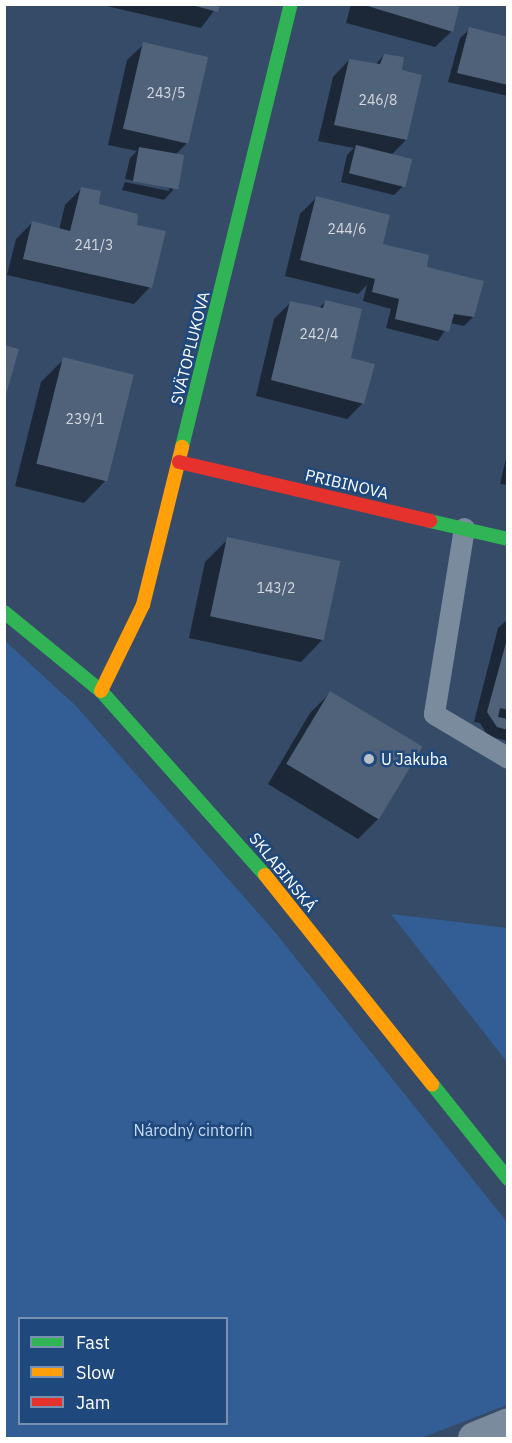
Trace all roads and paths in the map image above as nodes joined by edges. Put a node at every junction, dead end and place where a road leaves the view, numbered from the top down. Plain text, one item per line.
1 (291, 4) edge
2 (179, 462) junction
3 (464, 528) junction
4 (507, 539) edge
5 (4, 612) edge
6 (101, 692) junction
7 (507, 758) edge
8 (507, 1179) edge
9 (507, 1424) edge
10 (474, 1438) edge

1 - 2 street, SVÄTOPLUKOVA
2 - 3 street, PRIBINOVA
2 - 6 street, SVÄTOPLUKOVA
3 - 4 street, PRIBINOVA
3 - 7 lane
5 - 6 street, SKLABINSKÁ
6 - 8 street, SKLABINSKÁ
9 - 10 street

